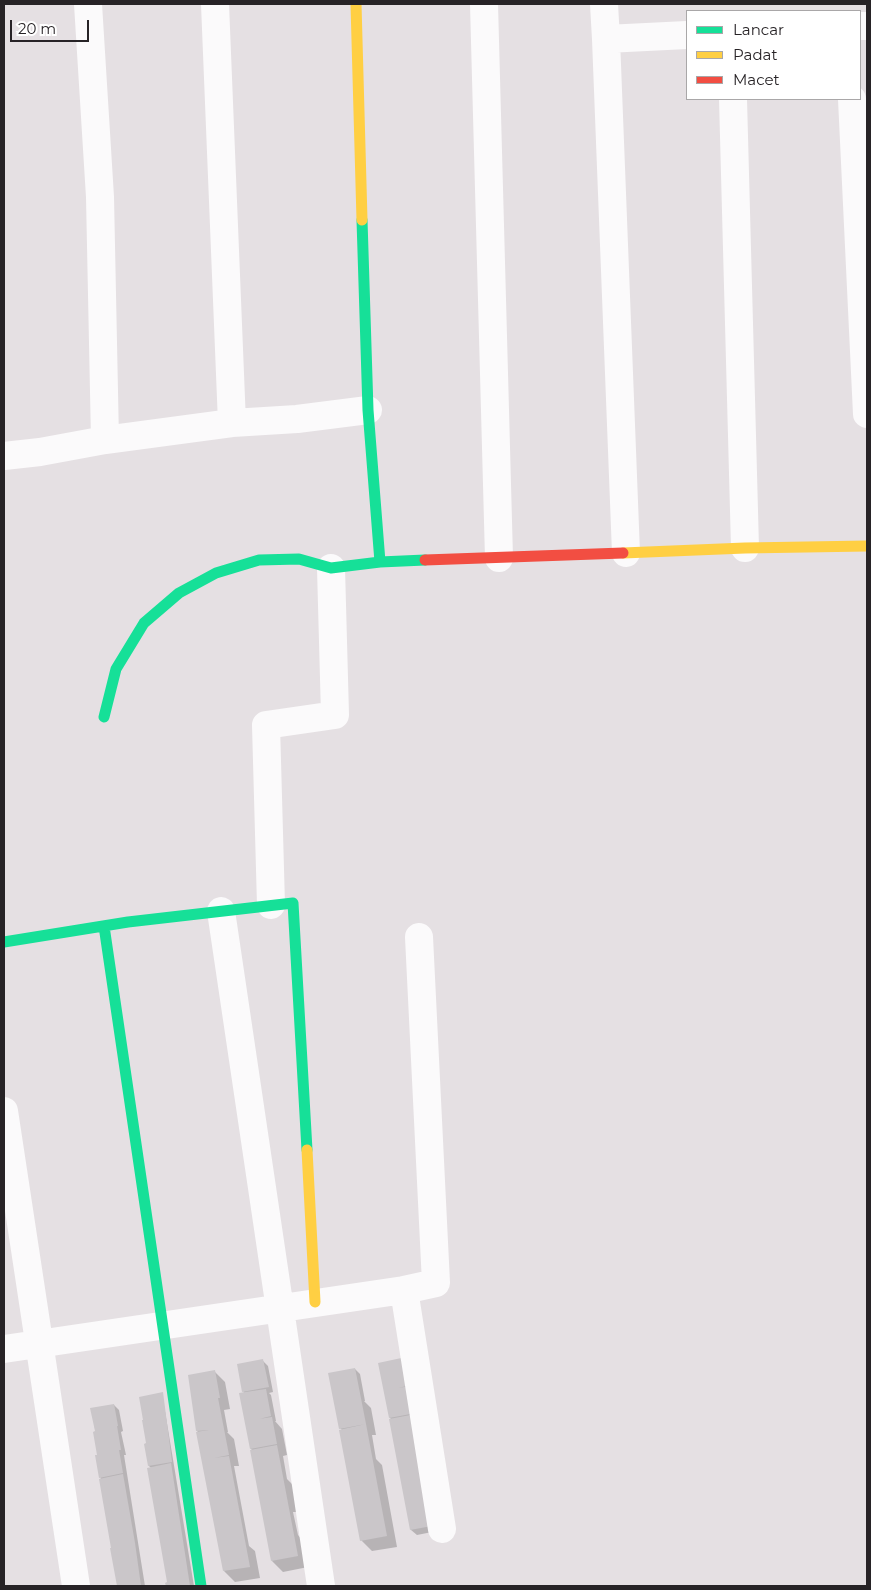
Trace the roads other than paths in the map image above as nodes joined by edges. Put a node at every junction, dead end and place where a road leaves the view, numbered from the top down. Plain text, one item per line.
1 (88, 4) edge
2 (215, 4) edge
3 (356, 4) edge
4 (484, 4) edge
5 (604, 4) edge
6 (686, 35) edge
7 (606, 39) junction
8 (733, 100) edge
9 (852, 100) edge
10 (368, 410) junction
11 (867, 414) edge
12 (232, 423) junction
13 (105, 440) junction
14 (4, 456) edge
15 (867, 546) edge
16 (746, 548) junction
17 (626, 553) junction
18 (499, 558) junction
19 (380, 562) junction
20 (331, 568) junction
21 (104, 717) dead end
22 (271, 904) junction
23 (221, 911) junction
24 (104, 926) junction
25 (419, 937) dead end
26 (4, 942) edge
27 (4, 1111) edge
28 (404, 1290) junction
29 (316, 1302) junction
30 (281, 1307) junction
31 (163, 1325) junction
32 (38, 1343) junction
33 (4, 1349) edge
34 (442, 1529) dead end
35 (76, 1586) edge
36 (201, 1586) edge
37 (321, 1586) edge

1 - 13 street
2 - 12 street
3 - 10 street
4 - 18 street
5 - 7 street
6 - 7 street
7 - 17 street
8 - 16 street
9 - 11 street
10 - 12 street
10 - 19 street
12 - 13 street
13 - 14 street
15 - 16 street
16 - 17 street
17 - 18 street
18 - 19 street
19 - 20 street
20 - 21 street
20 - 22 street
22 - 23 street
22 - 29 street
23 - 24 street
23 - 30 street
24 - 26 street
24 - 31 street
25 - 28 street
27 - 32 street
28 - 29 street
28 - 34 street
29 - 30 street
30 - 31 street
30 - 37 street
31 - 32 street
31 - 36 street
32 - 33 street
32 - 35 street

